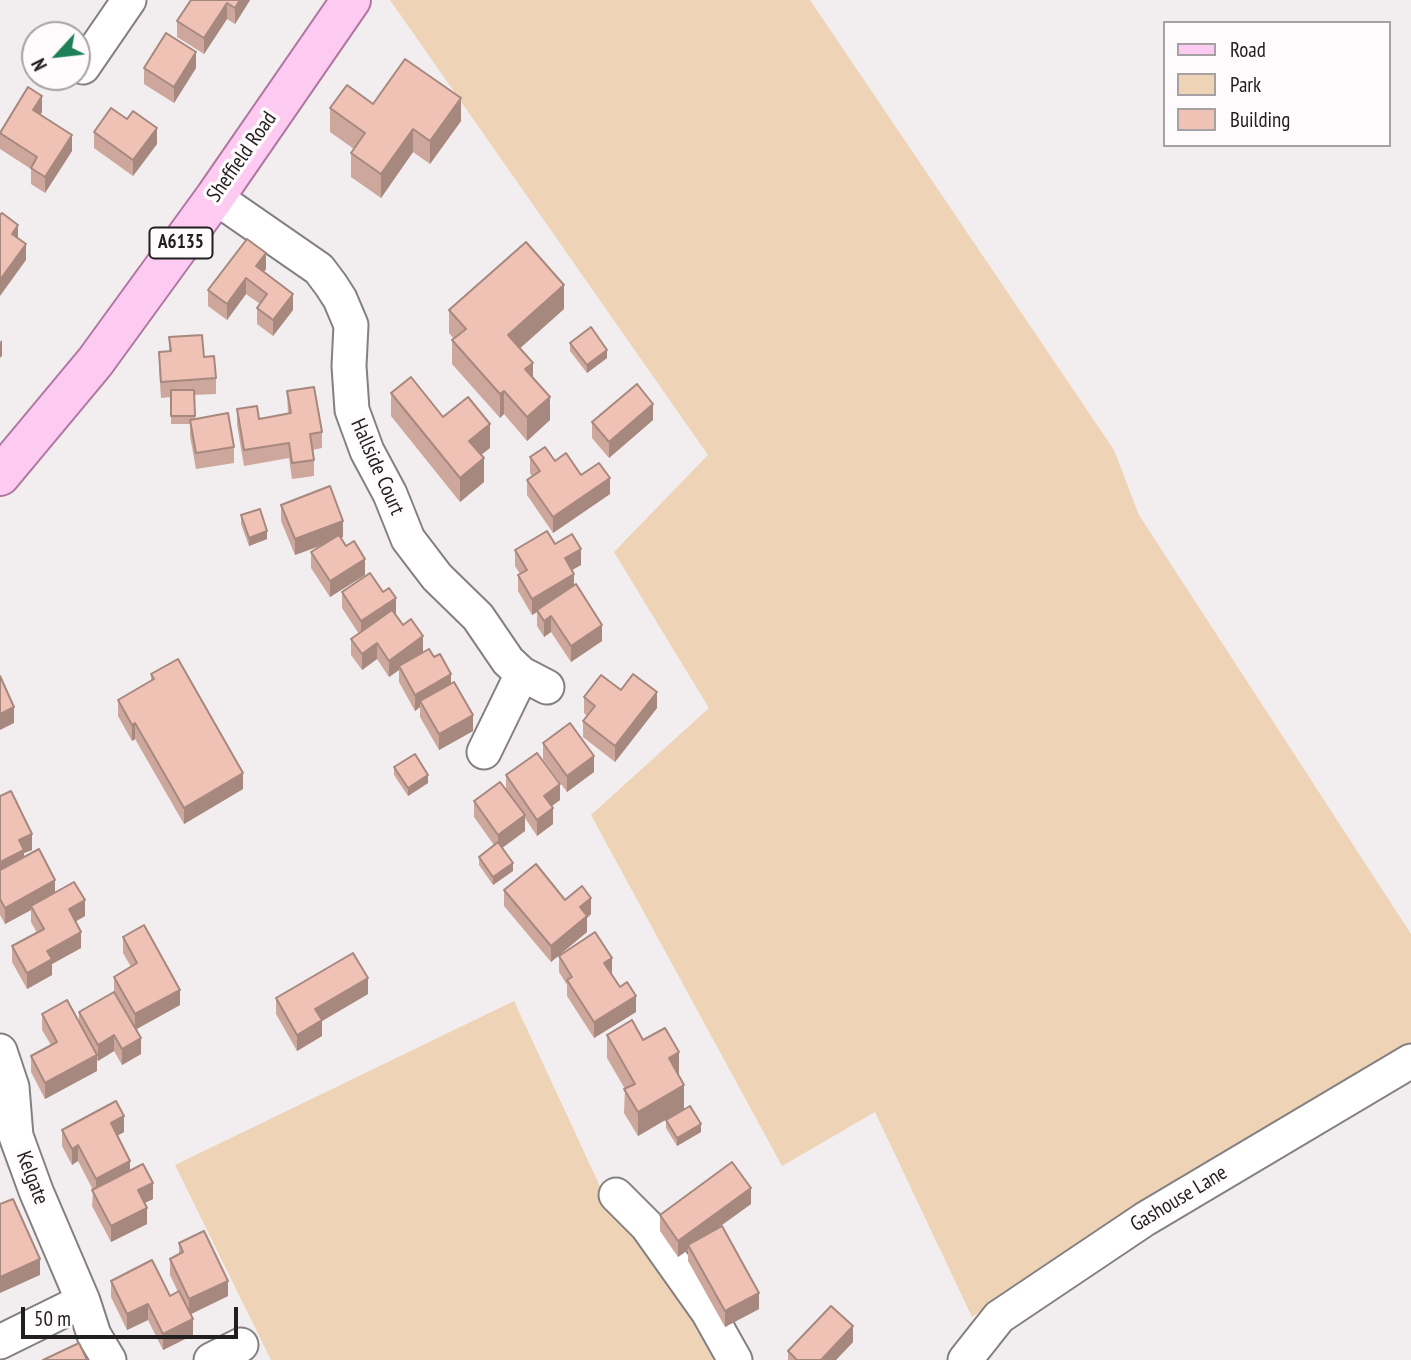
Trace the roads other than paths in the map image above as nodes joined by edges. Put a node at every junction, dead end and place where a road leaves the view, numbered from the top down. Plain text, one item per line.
1 (129, 0) edge
2 (351, 0) edge
3 (91, 54) edge
4 (215, 197) junction
5 (0, 476) edge
6 (484, 752) dead end
7 (0, 1051) edge
8 (1411, 1061) edge
9 (616, 1195) dead end
10 (83, 1301) junction
11 (0, 1342) edge
12 (241, 1345) dead end
13 (109, 1360) edge
14 (211, 1360) edge
15 (735, 1360) edge
16 (965, 1360) edge

1 - 3 street
2 - 4 main road, Sheffield Road / A6135
4 - 5 main road, Sheffield Road / A6135
4 - 6 street, Hallside Court
7 - 10 street, Kelgate
8 - 16 street, Gashouse Lane
9 - 15 street
10 - 11 street
10 - 13 street, Kelgate
12 - 14 street

